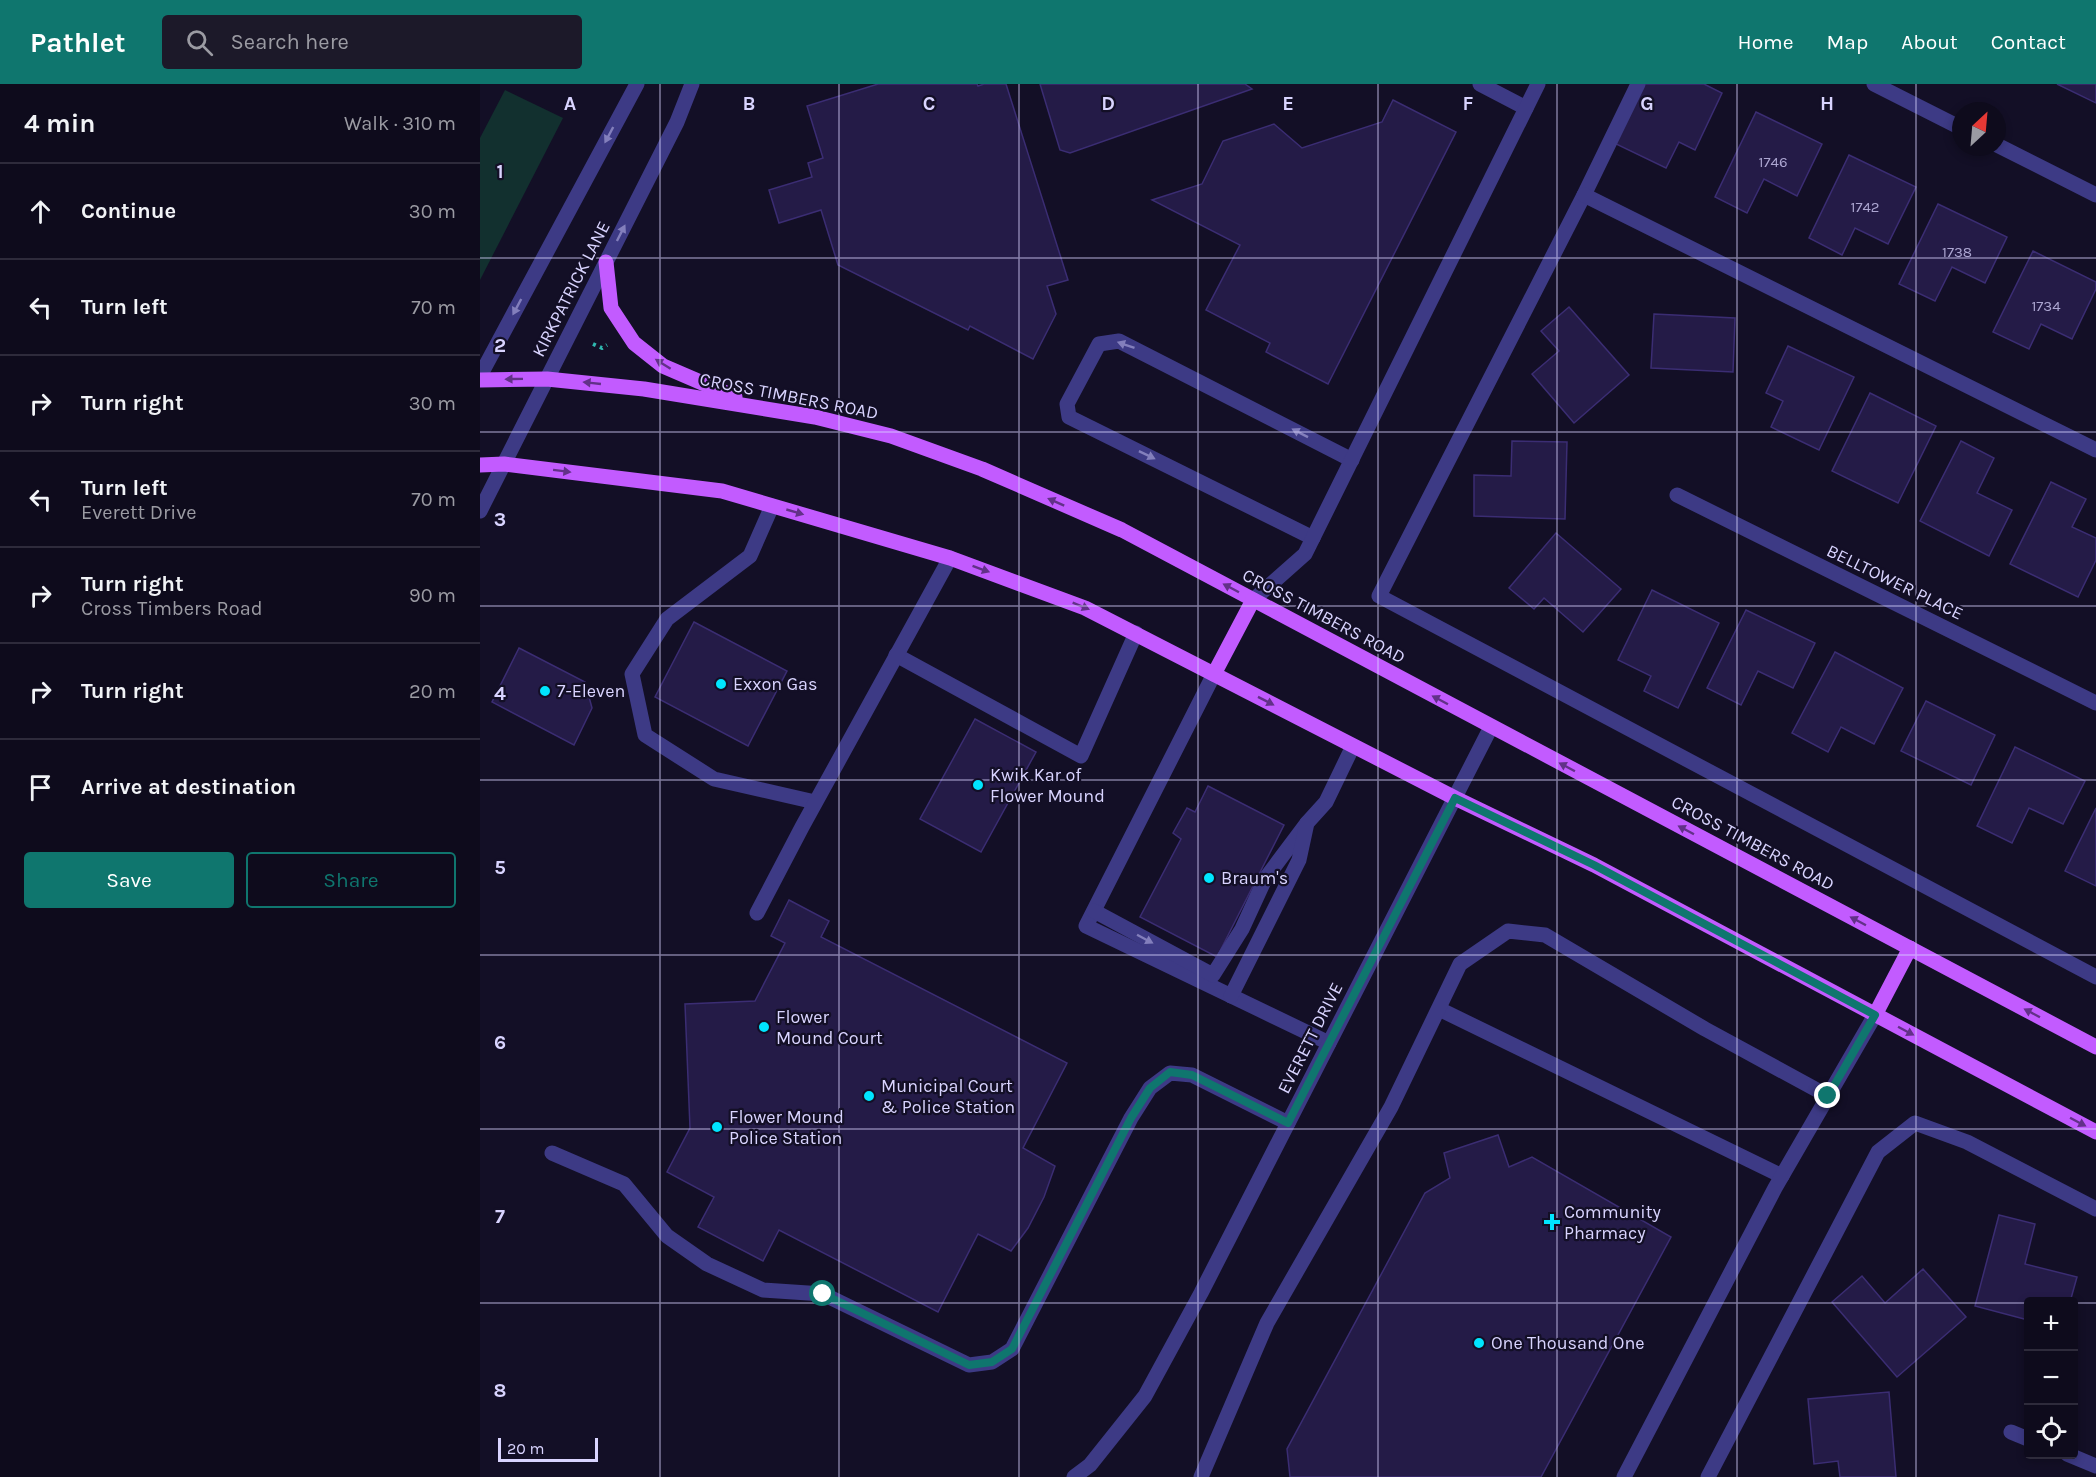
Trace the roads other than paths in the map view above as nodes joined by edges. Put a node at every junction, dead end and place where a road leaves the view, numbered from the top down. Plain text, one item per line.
1 (637, 84) edge
2 (692, 84) edge
3 (1480, 84) edge
4 (1538, 84) edge
5 (1638, 84) edge
6 (1874, 84) edge
7 (1526, 108) junction
8 (1952, 123) edge
9 (2006, 150) edge
10 (1584, 195) junction
11 (2096, 195) edge
12 (606, 262) junction
13 (480, 378) edge
14 (548, 379) junction
15 (754, 406) junction
16 (2096, 450) edge
17 (1352, 460) junction
18 (504, 464) junction
19 (480, 465) edge
20 (1677, 495) dead end
21 (772, 506) junction
22 (480, 511) edge
23 (1313, 538) junction
24 (950, 558) junction
25 (1253, 600) junction
26 (1136, 633) junction
27 (896, 655) junction
28 (1214, 674) junction
29 (2096, 703) edge
30 (1491, 727) junction
31 (1353, 746) junction
32 (1455, 798) junction
33 (816, 802) junction
34 (1307, 824) junction
35 (1094, 911) junction
36 (757, 913) dead end
37 (1910, 948) junction
38 (2096, 977) edge
39 (1231, 996) junction
40 (1439, 1009) junction
41 (1875, 1015) junction
42 (1329, 1043) junction
43 (2096, 1047) edge
44 (1828, 1096) junction
45 (1288, 1123) junction
46 (2096, 1132) edge
47 (552, 1153) dead end
48 (1782, 1176) junction
49 (2096, 1209) edge
50 (2011, 1432) dead end
51 (2024, 1437) edge
52 (2078, 1459) edge
53 (2096, 1466) edge
54 (1074, 1477) edge
55 (1201, 1477) edge
56 (1624, 1477) edge
57 (1708, 1477) edge

1 -> 13 street, KIRKPATRICK LANE
12 -> 2 street, KIRKPATRICK LANE
3 - 7 street
4 - 7 street
5 - 10 street
6 - 8 street
7 - 17 street
9 - 11 street
10 - 16 street
10 - 38 street
12 - 14 street, KIRKPATRICK LANE
15 -> 12 main road
14 -> 13 main road, CROSS TIMBERS ROAD
15 -> 14 main road, CROSS TIMBERS ROAD
14 - 18 street, KIRKPATRICK LANE
25 -> 15 main road, CROSS TIMBERS ROAD
17 - 23 street
17 -> 23 street
18 - 19 main road
18 -> 21 main road
18 - 22 street, KIRKPATRICK LANE
20 - 29 street, BELLTOWER PLACE
21 -> 24 main road
21 - 33 street
23 - 25 street
24 -> 26 main road
24 - 27 street
25 - 28 main road
30 -> 25 main road, CROSS TIMBERS ROAD
26 - 27 street
26 - 28 main road
27 - 33 street
28 -> 31 main road
28 - 35 street
30 - 32 street, EVERETT DRIVE
37 -> 30 main road, CROSS TIMBERS ROAD
31 - 32 main road
31 - 34 street
32 - 41 main road
32 - 42 street, EVERETT DRIVE
33 - 36 street
35 -> 34 street
34 - 39 street
35 - 39 street
37 - 41 main road
43 -> 37 main road, CROSS TIMBERS ROAD
39 - 42 street
40 - 44 street
40 - 48 street
40 - 55 street
41 - 44 street
41 -> 46 main road
42 - 45 street, EVERETT DRIVE
44 - 48 street
45 - 47 street
45 - 54 street, EVERETT DRIVE
48 - 56 street
49 - 57 street
50 - 51 street
52 - 53 street

